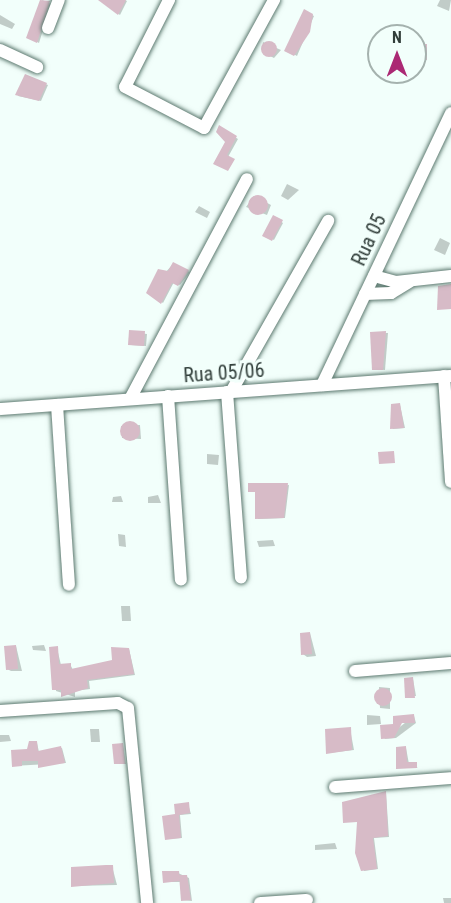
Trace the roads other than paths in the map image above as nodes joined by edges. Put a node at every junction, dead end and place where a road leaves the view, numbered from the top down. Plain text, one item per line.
1 (59, 0) edge
2 (169, 0) edge
3 (274, 0) edge
4 (48, 28) dead end
5 (0, 50) edge
6 (37, 67) dead end
7 (451, 113) edge
8 (247, 179) dead end
9 (328, 221) dead end
10 (374, 276) junction
11 (451, 276) edge
12 (414, 279) junction
13 (365, 294) junction
14 (448, 376) edge
15 (322, 385) junction
16 (229, 392) junction
17 (168, 396) junction
18 (130, 399) junction
19 (57, 405) junction
20 (0, 409) edge
21 (451, 482) edge
22 (241, 578) dead end
23 (181, 580) dead end
24 (69, 585) dead end
25 (451, 663) edge
26 (356, 671) dead end
27 (0, 711) edge
28 (451, 778) edge
29 (335, 787) dead end
30 (307, 900) dead end
31 (147, 903) edge
32 (260, 903) edge

1 - 4 street
2 - 3 street
5 - 6 street
7 - 10 street, Rua 05
8 - 18 street
9 - 16 street
10 - 12 street
10 - 13 street, Rua 05
11 - 12 street
12 - 13 street
13 - 15 street, Rua 05
14 - 15 street, Rua 05/06
14 - 21 street
15 - 16 street, Rua 05/06
16 - 17 street, Rua 05/06
16 - 22 street
17 - 18 street, Rua 05/06
17 - 23 street
18 - 19 street, Rua 05/06
19 - 20 street, Rua 05/06
19 - 24 street
25 - 26 street
27 - 31 street
28 - 29 street
30 - 32 street

